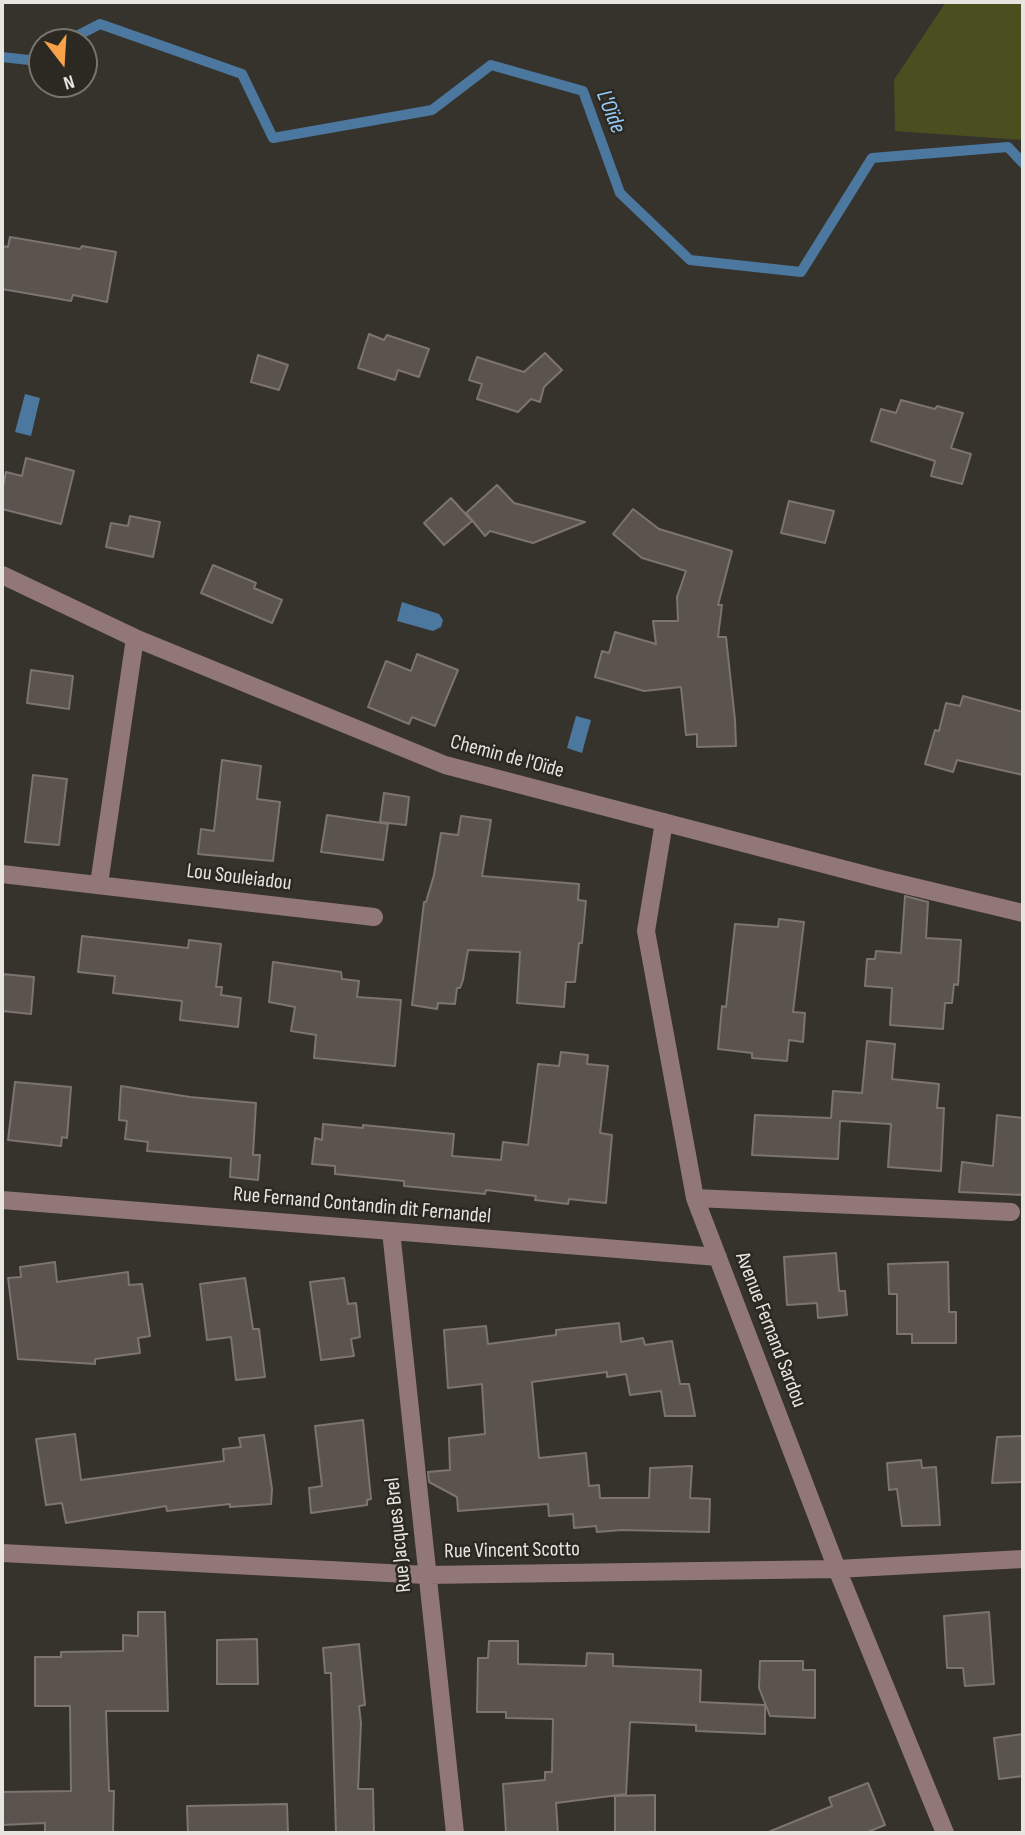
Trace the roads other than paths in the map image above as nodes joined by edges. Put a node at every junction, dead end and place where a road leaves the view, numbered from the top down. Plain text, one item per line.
1 (2, 575) edge
2 (135, 638) junction
3 (664, 822) junction
4 (2, 874) edge
5 (99, 884) junction
6 (1023, 913) edge
7 (374, 917) dead end
8 (695, 1198) junction
9 (2, 1200) edge
10 (1011, 1212) dead end
11 (391, 1231) junction
12 (718, 1257) junction
13 (2, 1553) edge
14 (1023, 1559) edge
15 (836, 1569) junction
16 (426, 1575) junction
17 (455, 1833) edge
18 (945, 1833) edge

1 - 2 street, Chemin de l'Oïde
2 - 3 street, Chemin de l'Oïde
2 - 5 street
3 - 6 street, Chemin de l'Oïde
3 - 8 street, Avenue Fernand Sardou
4 - 5 street, Lou Souleiadou
5 - 7 street, Lou Souleiadou
8 - 10 street
8 - 12 street, Avenue Fernand Sardou
9 - 11 street, Rue Fernand Contandin dit Fernandel
11 - 12 street, Rue Fernand Contandin dit Fernandel
11 - 16 street, Rue Jacques Brel
12 - 15 street, Avenue Fernand Sardou
13 - 16 street, Rue Vincent Scotto
14 - 15 street, Rue Vincent Scotto
15 - 16 street, Rue Vincent Scotto
15 - 18 street, Avenue Fernand Sardou
16 - 17 street, Rue Jacques Brel

